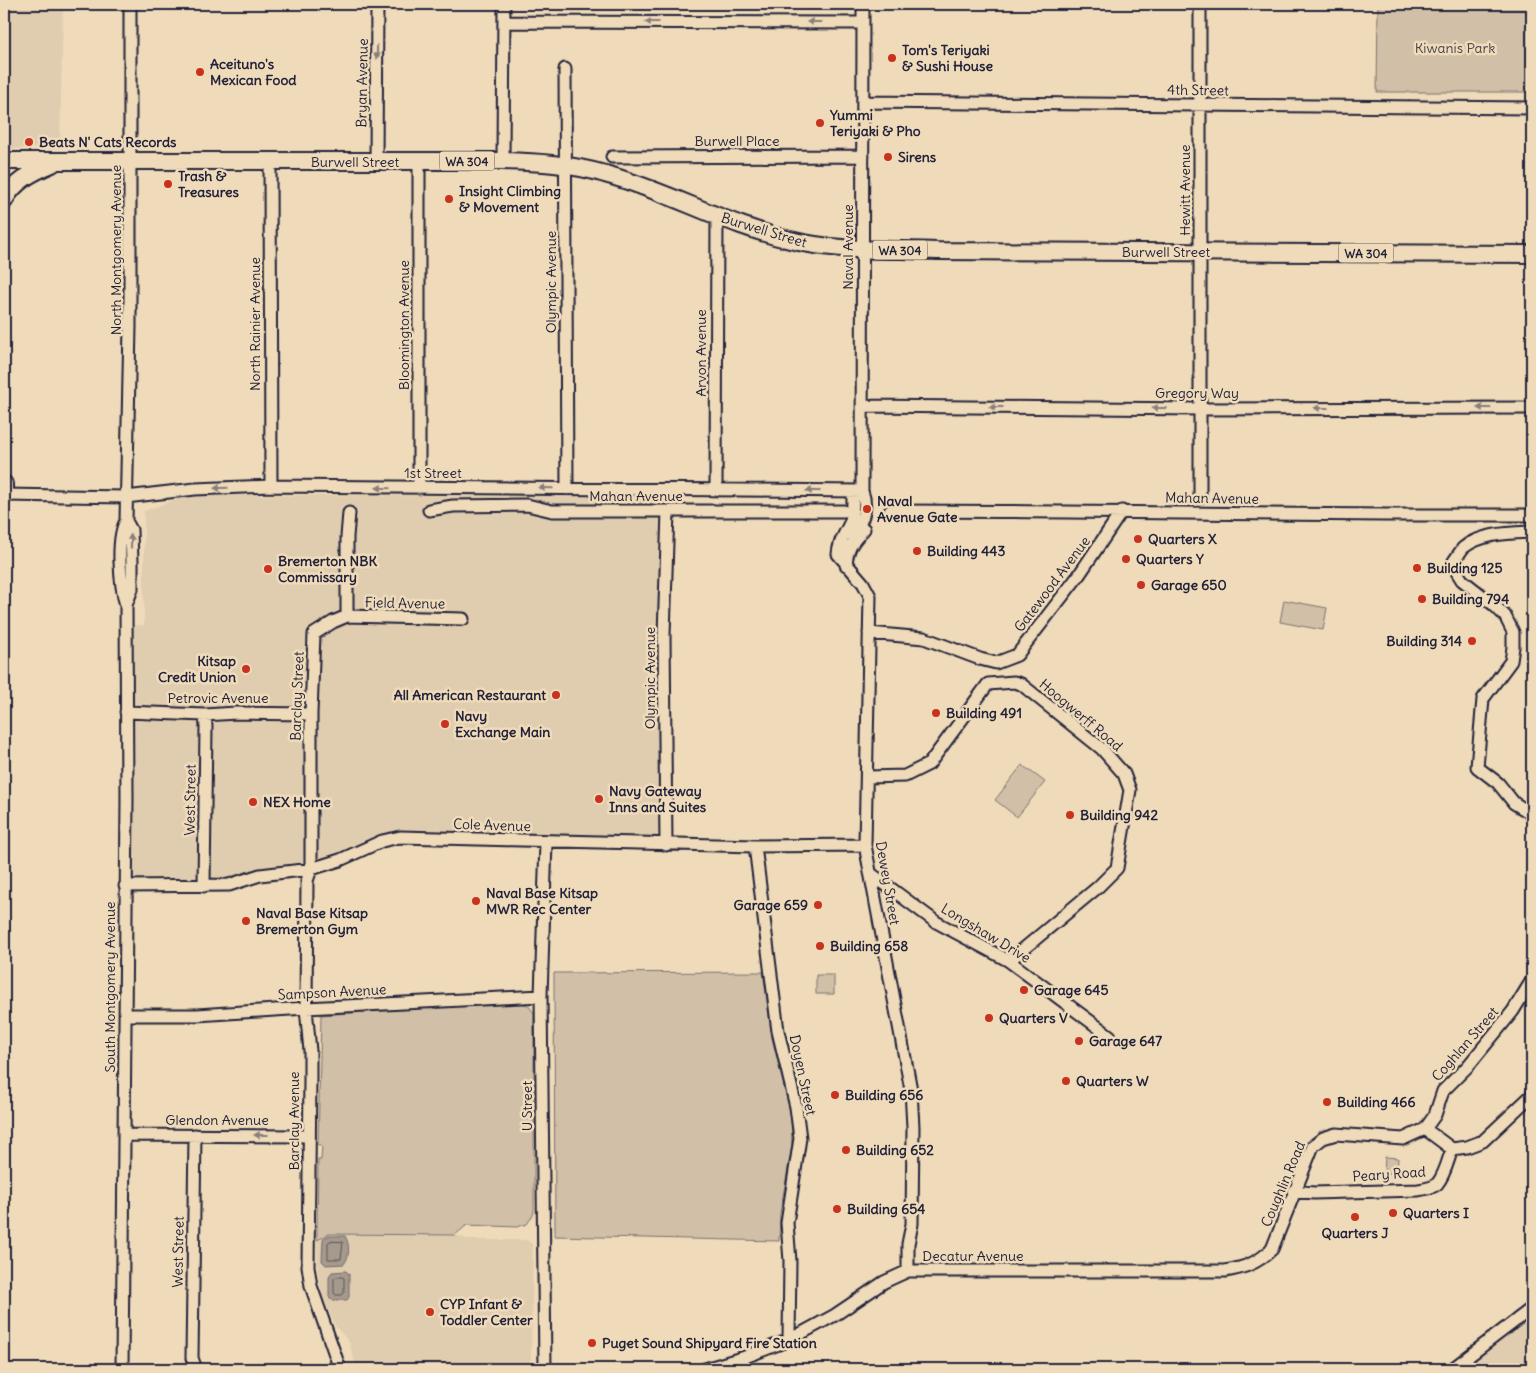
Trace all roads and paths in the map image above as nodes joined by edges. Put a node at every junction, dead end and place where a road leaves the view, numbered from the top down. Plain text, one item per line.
1 (130, 4) edge
2 (377, 4) edge
3 (504, 4) edge
4 (863, 4) edge
5 (1200, 4) edge
6 (504, 22) junction
7 (863, 22) junction
8 (565, 69) dead end
9 (863, 102) junction
10 (1200, 105) junction
11 (1532, 108) edge
12 (863, 156) junction
13 (612, 157) dead end
14 (4, 161) edge
15 (58, 161) junction
16 (503, 161) junction
17 (131, 162) junction
18 (270, 162) junction
19 (376, 162) junction
20 (419, 162) junction
21 (565, 165) junction
22 (4, 201) edge
23 (716, 216) junction
24 (862, 249) junction
25 (1200, 252) junction
26 (1532, 254) edge
27 (862, 406) junction
28 (1532, 408) edge
29 (1200, 409) junction
30 (4, 484) edge
31 (271, 486) junction
32 (419, 488) junction
33 (567, 489) junction
34 (716, 490) junction
35 (4, 495) edge
36 (862, 496) junction
37 (126, 497) junction
38 (1200, 497) dead end
39 (429, 510) dead end
40 (668, 511) junction
41 (844, 511) dead end
42 (890, 511) dead end
43 (1122, 511) junction
44 (349, 513) dead end
45 (1532, 514) edge
46 (1532, 532) edge
47 (846, 565) junction
48 (347, 616) junction
49 (463, 619) dead end
50 (869, 633) junction
51 (126, 712) junction
52 (311, 714) junction
53 (205, 715) junction
54 (867, 777) junction
55 (1532, 814) edge
56 (546, 842) junction
57 (666, 845) junction
58 (865, 845) junction
59 (755, 846) junction
60 (311, 869) junction
61 (870, 873) junction
62 (125, 886) junction
63 (204, 886) junction
64 (1009, 961) junction
65 (1532, 980) edge
66 (541, 996) junction
67 (306, 1008) junction
68 (125, 1015) junction
69 (1110, 1036) dead end
70 (1532, 1095) edge
71 (1426, 1129) junction
72 (124, 1135) junction
73 (195, 1135) junction
74 (309, 1136) junction
75 (1452, 1149) junction
76 (1293, 1192) junction
77 (1262, 1258) joint
78 (908, 1271) junction
79 (1532, 1308) edge
80 (789, 1340) junction
81 (122, 1369) edge
82 (196, 1369) edge
83 (340, 1369) edge
84 (545, 1369) edge
85 (704, 1369) edge
86 (1452, 1369) edge

1 - 17 street, North Montgomery Avenue
2 -> 19 street, Bryan Avenue
3 - 6 street
4 - 7 street, Naval Avenue
5 - 10 street, Hewitt Avenue
7 -> 6 street
6 - 16 street
7 - 9 street, Naval Avenue
8 - 21 street, Olympic Avenue
9 - 10 street, 4th Street
9 - 12 street, Naval Avenue
10 - 11 street, 4th Street
10 - 25 street, Hewitt Avenue
12 - 13 street, Burwell Place
12 - 24 street, Naval Avenue
14 - 15 highway, Burwell Street / WA 304
15 - 17 highway, Burwell Street / WA 304
15 - 22 highway, WA 304
16 - 20 highway, Burwell Street / WA 304
16 - 21 highway, Burwell Street / WA 304
17 - 18 highway, Burwell Street / WA 304
17 - 37 street, North Montgomery Avenue
18 - 19 highway, Burwell Street / WA 304
18 - 31 street, North Rainier Avenue
19 - 20 highway, Burwell Street / WA 304
20 - 32 street, Bloomington Avenue
21 - 23 highway, Burwell Street / WA 304
21 - 33 street, Olympic Avenue
23 - 24 highway, Burwell Street / WA 304
23 - 34 street, Arvon Avenue
24 - 25 highway, Burwell Street / WA 304
24 - 27 street, Naval Avenue
25 - 26 highway, Burwell Street / WA 304
25 - 29 street, Hewitt Avenue
29 -> 27 street, Gregory Way
27 - 36 street, Naval Avenue
28 -> 29 street, Gregory Way
29 - 38 street, Hewitt Avenue
30 - 35 highway
32 -> 31 street, 1st Street
31 -> 37 street, 1st Street
33 -> 32 street, 1st Street
33 - 34 street, 1st Street
36 -> 34 street, 1st Street
35 - 37 street, 1st Street
36 - 47 street, Dewey Street
36 - 47 street
37 - 51 street, South Montgomery Avenue
39 - 40 street, Mahan Avenue
40 - 41 street, Mahan Avenue
40 - 57 street, Olympic Avenue
42 - 43 street, Mahan Avenue
43 - 45 street, Mahan Avenue
43 - 50 street, Gatewood Avenue
44 - 48 street
46 - 55 street
47 - 50 street, Dewey Street
48 - 49 street, Field Avenue
48 - 52 street, Barclay Street
50 - 54 street, Dewey Street
51 - 53 street, Petrovic Avenue
51 - 62 street, South Montgomery Avenue
52 - 53 street, Petrovic Avenue
52 - 60 street, Barclay Street
53 - 63 street, West Street
54 - 58 street, Dewey Street
54 - 64 street, Hoogwerff Road
56 - 57 street, Cole Avenue
56 - 60 street, Cole Avenue
56 - 66 street, U Street
57 - 59 street, Cole Avenue
58 - 59 street, Cole Avenue
58 - 61 street, Dewey Street
59 - 80 street, Doyen Street
60 - 63 street, Cole Avenue
60 - 67 street, Barclay Avenue
61 - 64 street, Longshaw Drive
61 - 78 street, Dewey Street
62 - 63 street, Cole Avenue
62 - 68 street, South Montgomery Avenue
64 - 69 street, Longshaw Drive
65 - 71 street, Coghlan Street
66 - 67 street, Sampson Avenue
66 - 84 street, U Street
67 - 68 street, Sampson Avenue
67 - 74 street, Barclay Avenue
68 - 72 street, South Montgomery Avenue
70 - 75 street
71 - 75 street
71 - 76 street, Coughlin Road
72 - 73 street, Glendon Avenue
72 - 81 street, South Montgomery Avenue
74 -> 73 street, Glendon Avenue
73 - 82 street, West Street
74 - 83 street, Barclay Avenue
75 - 76 street, Peary Road
76 - 77 street, Coughlin Road
77 - 78 street, Decatur Avenue
78 - 80 street, Decatur Avenue
79 - 86 street
80 - 85 street, Decatur Avenue

